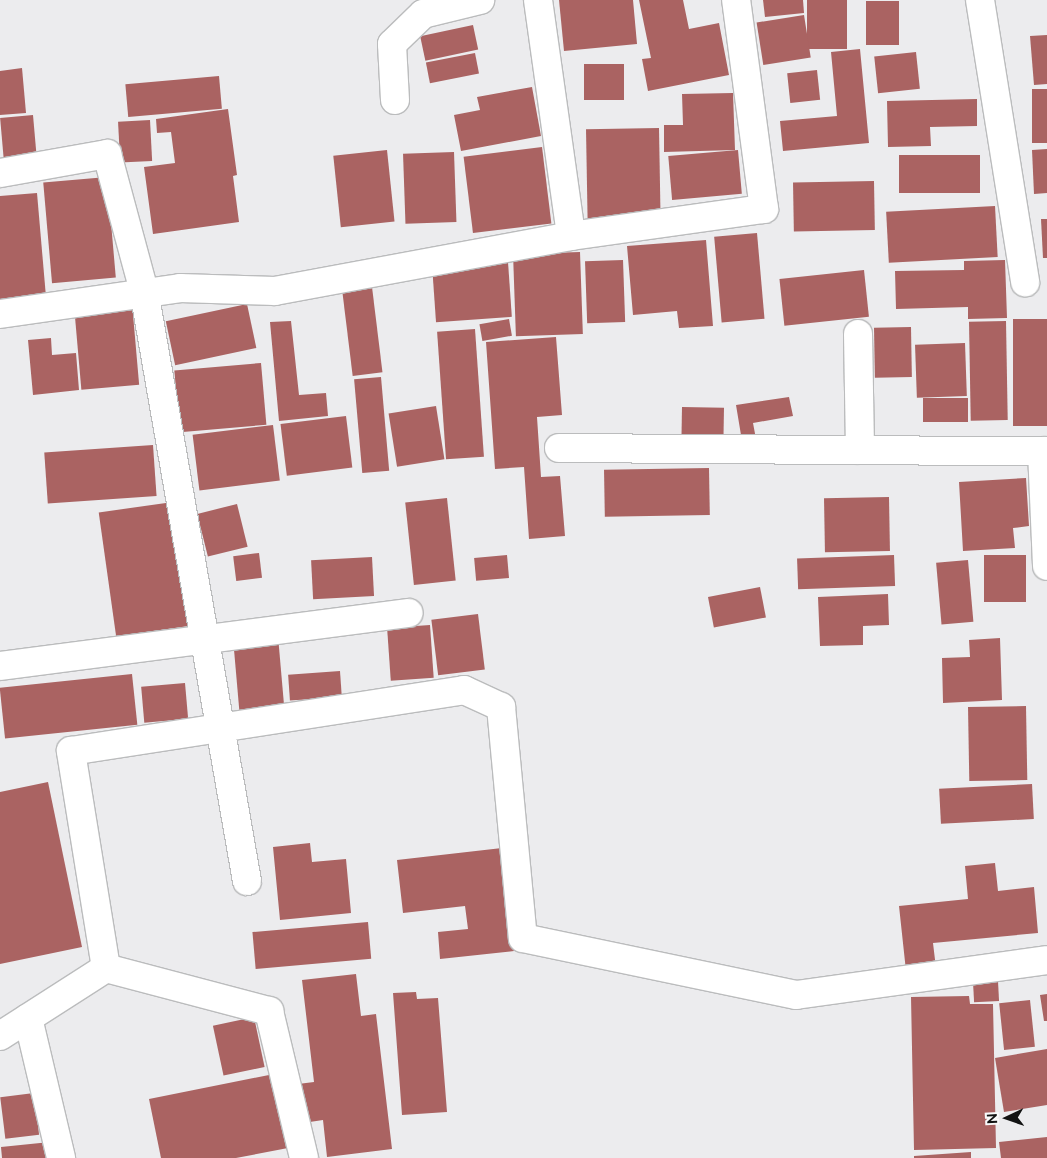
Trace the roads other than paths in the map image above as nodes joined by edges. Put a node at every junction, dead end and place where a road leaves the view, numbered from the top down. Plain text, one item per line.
1 (480, 0) edge
2 (538, 0) edge
3 (736, 0) edge
4 (980, 0) edge
5 (395, 100) dead end
6 (0, 173) edge
7 (571, 236) junction
8 (1025, 282) dead end
9 (144, 291) junction
10 (0, 314) edge
11 (858, 334) dead end
12 (559, 448) dead end
13 (860, 450) junction
14 (1044, 451) edge
15 (1047, 566) edge
16 (409, 613) dead end
17 (208, 639) junction
18 (0, 666) edge
19 (219, 729) junction
20 (248, 881) dead end
21 (1047, 960) edge
22 (106, 968) junction
23 (28, 1018) junction
24 (0, 1036) edge
25 (61, 1158) edge
26 (304, 1158) edge

1 - 5 street
2 - 7 street
3 - 7 street
4 - 8 street
6 - 9 street
7 - 9 street
9 - 10 street
9 - 17 street
11 - 13 street
12 - 13 street
13 - 14 street
14 - 15 street
16 - 17 street
17 - 18 street
17 - 19 street
19 - 20 street
19 - 21 street
19 - 22 street
22 - 23 street
22 - 26 street
23 - 24 street
23 - 25 street

